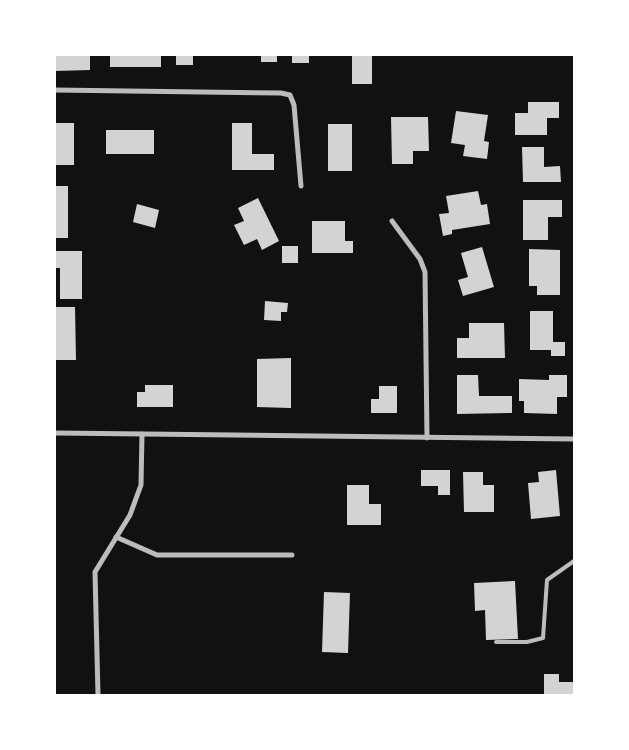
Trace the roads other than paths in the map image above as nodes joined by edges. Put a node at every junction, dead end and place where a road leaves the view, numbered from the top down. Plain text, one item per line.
1 (55, 90) edge
2 (301, 186) dead end
3 (392, 221) dead end
4 (55, 433) edge
5 (142, 434) junction
6 (427, 438) junction
7 (574, 439) edge
8 (116, 537) junction
9 (292, 555) dead end
10 (574, 561) edge
11 (496, 642) dead end
12 (98, 695) edge

1 - 2 street
3 - 6 street
4 - 5 street
5 - 6 street
5 - 8 street
6 - 7 street
8 - 9 street
8 - 12 street
10 - 11 lane

